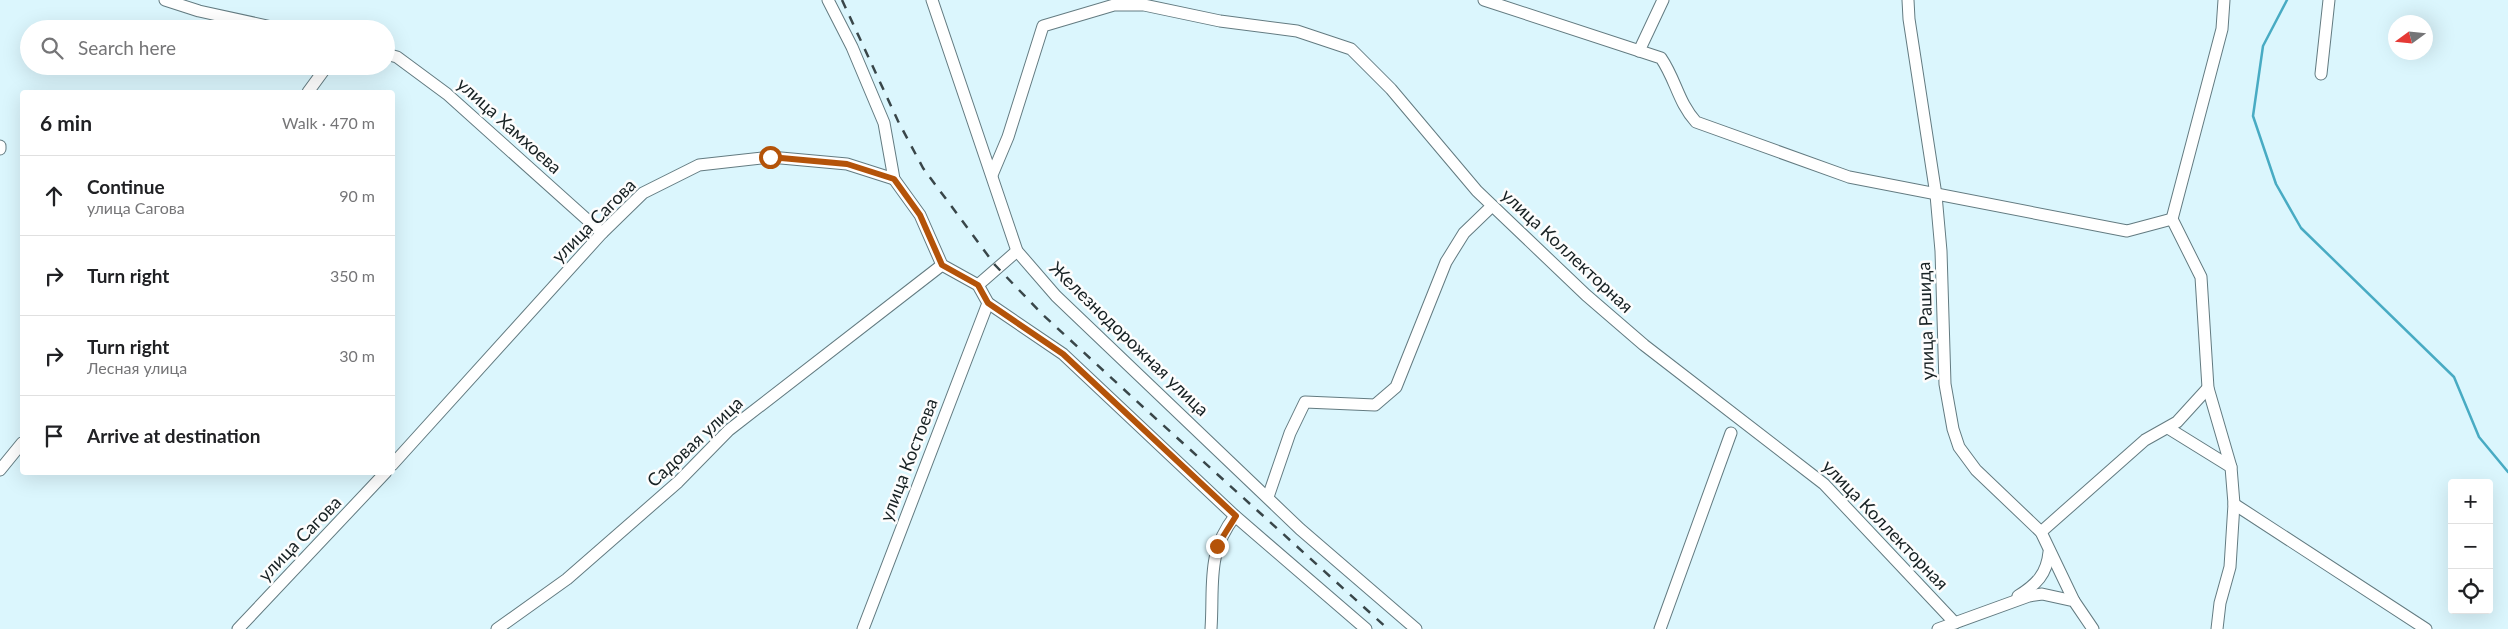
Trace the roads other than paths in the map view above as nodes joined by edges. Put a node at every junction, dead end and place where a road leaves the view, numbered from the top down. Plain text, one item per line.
1 (165, 0) edge
2 (828, 0) edge
3 (932, 0) edge
4 (1484, 0) edge
5 (1664, 0) edge
6 (1908, 0) edge
7 (2224, 0) edge
8 (2329, 0) edge
9 (1115, 3) edge
10 (242, 20) edge
11 (1639, 51) junction
12 (395, 56) edge
13 (2321, 74) dead end
14 (321, 75) edge
15 (310, 90) edge
16 (992, 175) junction
17 (894, 179) junction
18 (1936, 195) junction
19 (1492, 206) junction
20 (2172, 220) junction
21 (602, 233) junction
22 (1017, 251) junction
23 (942, 265) junction
24 (978, 285) junction
25 (988, 303) junction
26 (2208, 388) junction
27 (2168, 428) junction
28 (1731, 433) dead end
29 (20, 445) edge
30 (395, 462) edge
31 (2231, 466) junction
32 (0, 470) edge
33 (383, 475) edge
34 (1268, 497) junction
35 (2234, 504) junction
36 (1236, 516) junction
37 (2041, 532) junction
38 (2049, 552) junction
39 (2012, 600) junction
40 (2074, 601) junction
41 (1955, 623) junction
42 (238, 629) edge
43 (497, 629) edge
44 (862, 629) edge
45 (1211, 629) edge
46 (1366, 629) edge
47 (1416, 629) edge
48 (1660, 629) edge
49 (1938, 629) edge
50 (2093, 629) edge
51 (2217, 629) edge
52 (2426, 629) edge

1 - 10 street
2 - 17 street
3 - 16 street, Железнодорожная улица
4 - 11 street
5 - 11 street
6 - 18 street, улица Рашида
7 - 20 street
8 - 13 street
9 - 16 street, улица Коллекторная
9 - 19 street, улица Коллекторная
11 - 18 street
12 - 21 street, улица Хамхоева
14 - 15 street
16 - 22 street, Железнодорожная улица
17 - 21 street, улица Сагова
17 - 23 street
18 - 20 street
18 - 37 street, улица Рашида
19 - 34 street
19 - 41 street, улица Коллекторная
20 - 26 street
21 - 30 street, улица Сагова
22 - 24 street
22 - 34 street, Железнодорожная улица
23 - 24 street
23 - 43 street, Садовая улица
24 - 25 street
25 - 36 street
25 - 44 street, улица Костоева
26 - 27 street
26 - 31 street
27 - 31 street
27 - 37 street
28 - 48 street
29 - 32 street
31 - 35 street
33 - 42 street, улица Сагова
34 - 47 street, Железнодорожная улица
35 - 51 street
35 - 52 street
36 - 45 street
36 - 46 street
37 - 38 street, улица Рашида
38 - 39 street
38 - 40 street, улица Рашида
39 - 40 street
39 - 41 street
40 - 50 street, улица Рашида
41 - 49 street

